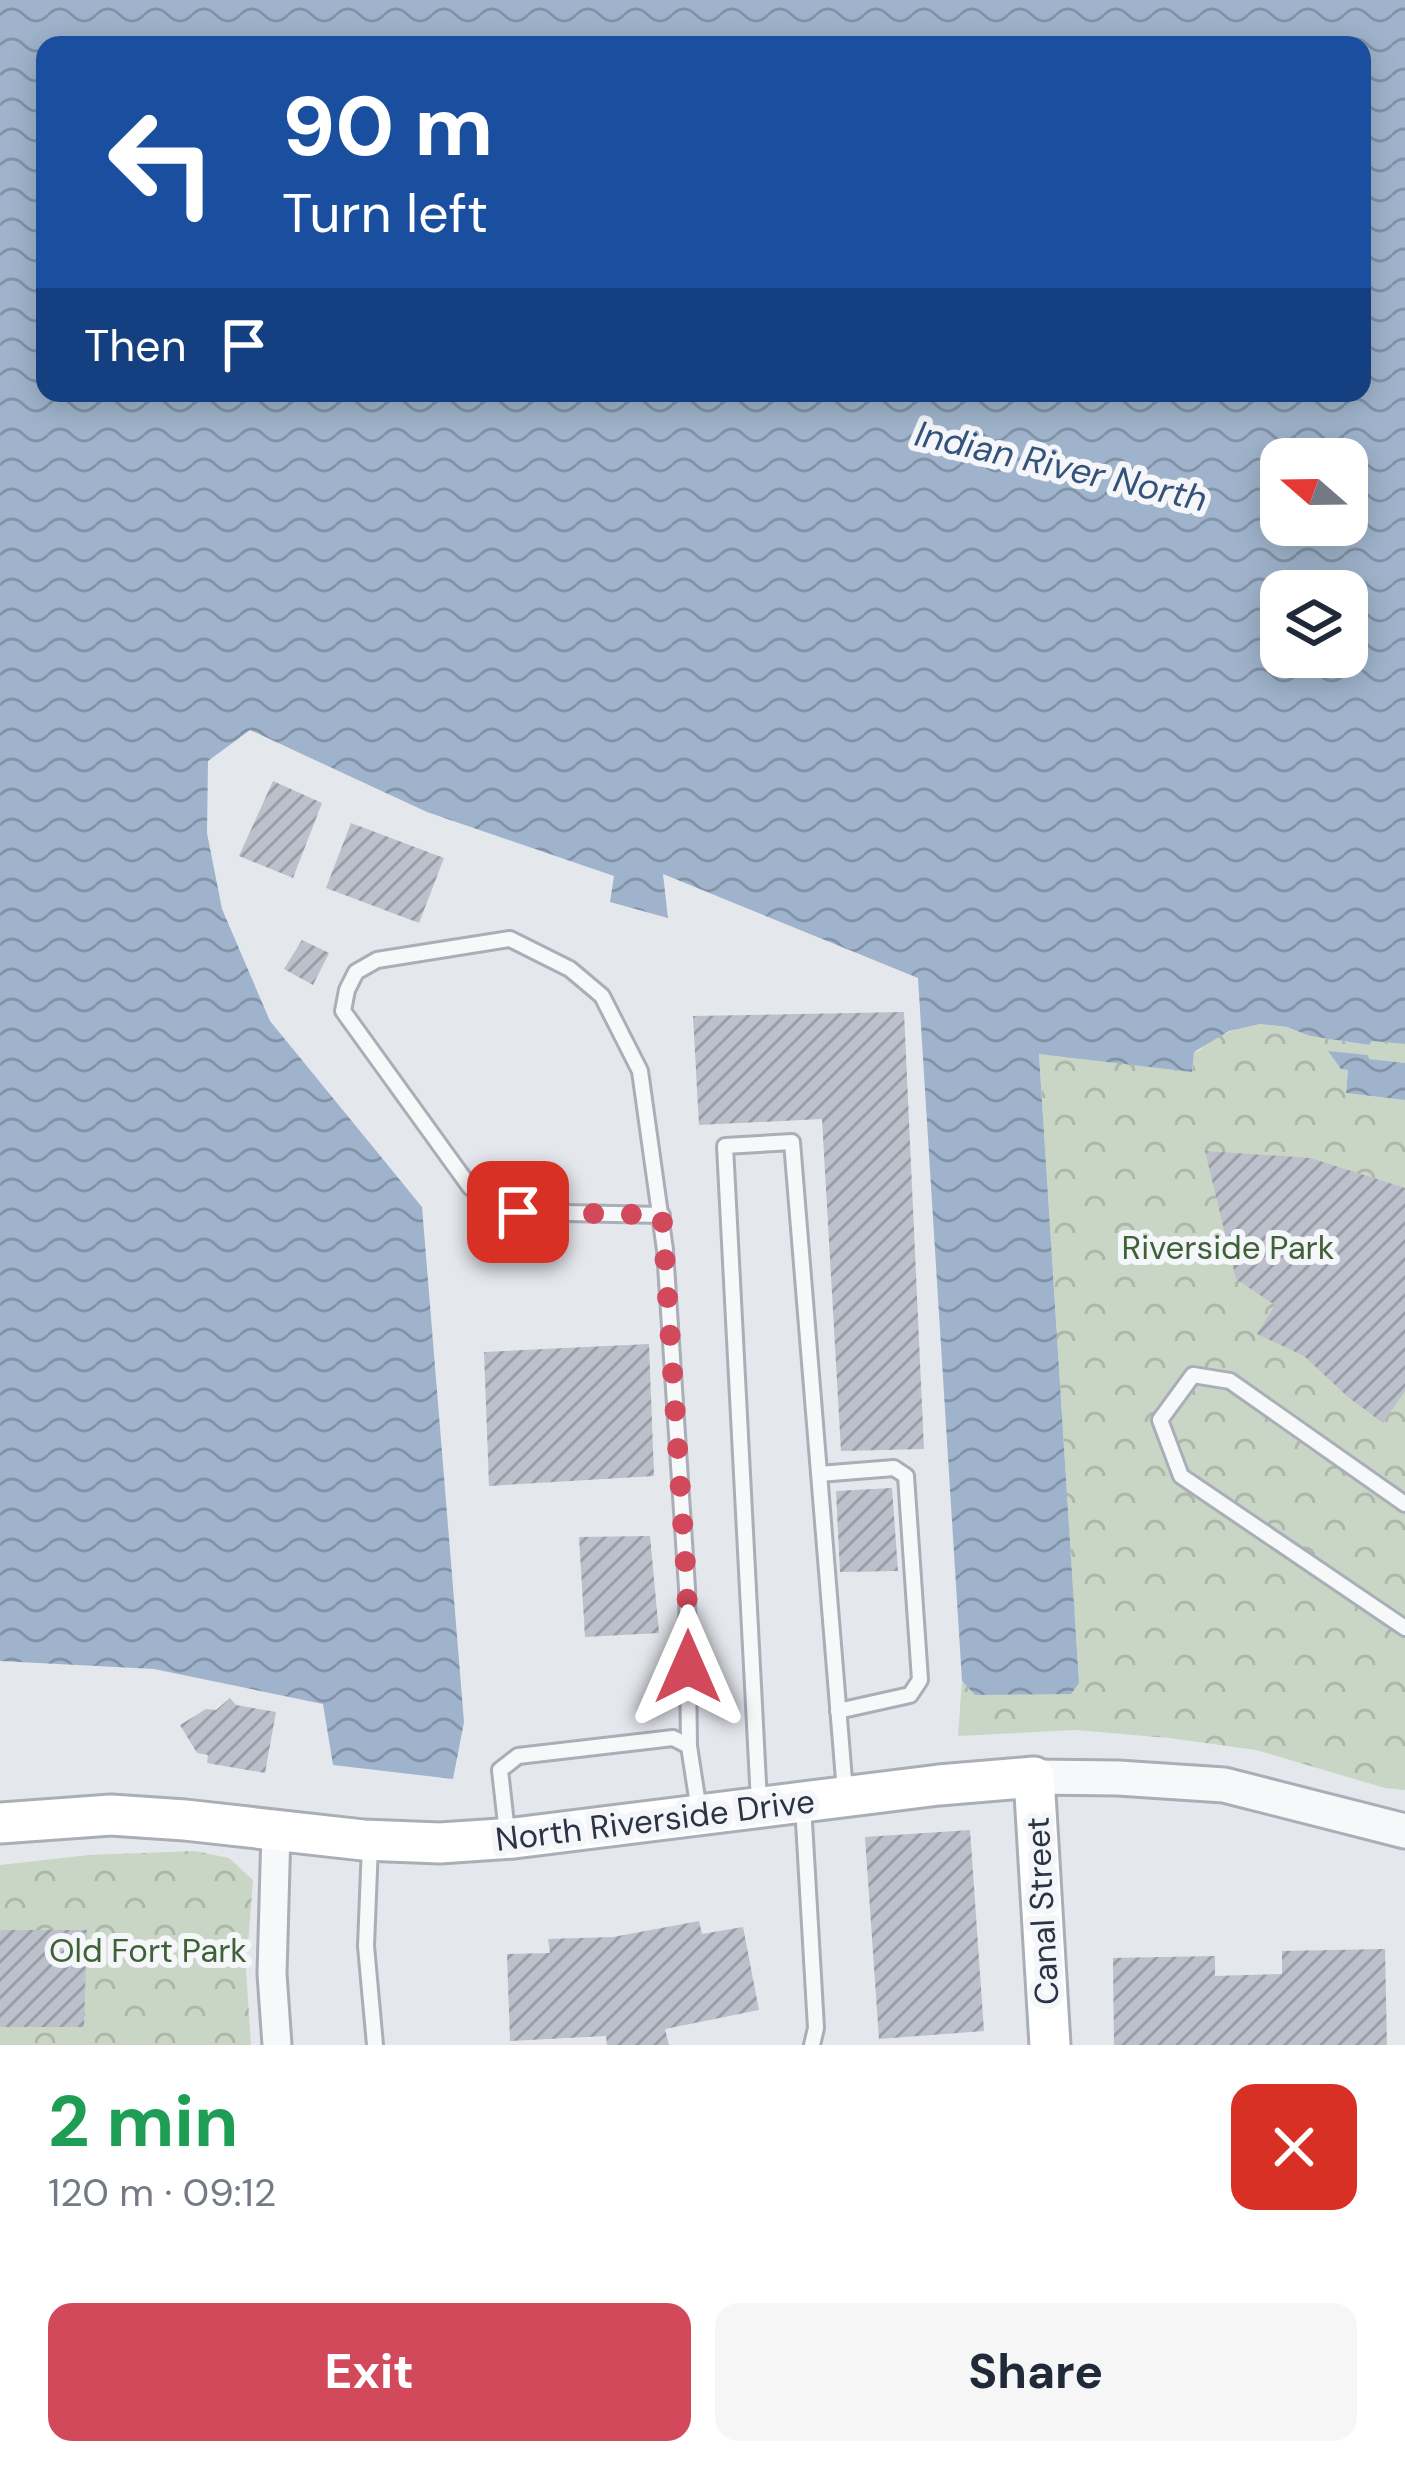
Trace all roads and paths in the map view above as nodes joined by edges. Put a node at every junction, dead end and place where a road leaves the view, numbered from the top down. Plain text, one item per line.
1 (662, 1215) junction
2 (819, 1474) junction
3 (1405, 1504) edge
4 (1405, 1628) edge
5 (838, 1711) junction
6 (688, 1746) junction
7 (1034, 1777) junction
8 (845, 1797) junction
9 (803, 1802) junction
10 (760, 1808) junction
11 (700, 1815) junction
12 (0, 1823) edge
13 (276, 1830) junction
14 (1405, 1831) edge
15 (507, 1838) junction
16 (370, 1840) junction
17 (278, 2045) edge
18 (375, 2045) edge
19 (812, 2045) edge
20 (1050, 2045) edge

1 - 1 lane
1 - 6 lane
2 - 5 lane
2 - 5 lane
2 - 10 lane
3 - 4 lane
5 - 8 lane
6 - 11 lane
6 - 15 lane
7 - 8 main road, North Riverside Drive
7 - 14 street
7 - 20 main road, Canal Street
8 - 9 main road, North Riverside Drive
9 - 10 main road, North Riverside Drive
9 - 19 lane
10 - 11 main road, North Riverside Drive
11 - 15 main road, North Riverside Drive
12 - 13 main road, North Riverside Drive
13 - 16 main road, North Riverside Drive
13 - 17 street
15 - 16 main road, North Riverside Drive
16 - 18 lane

